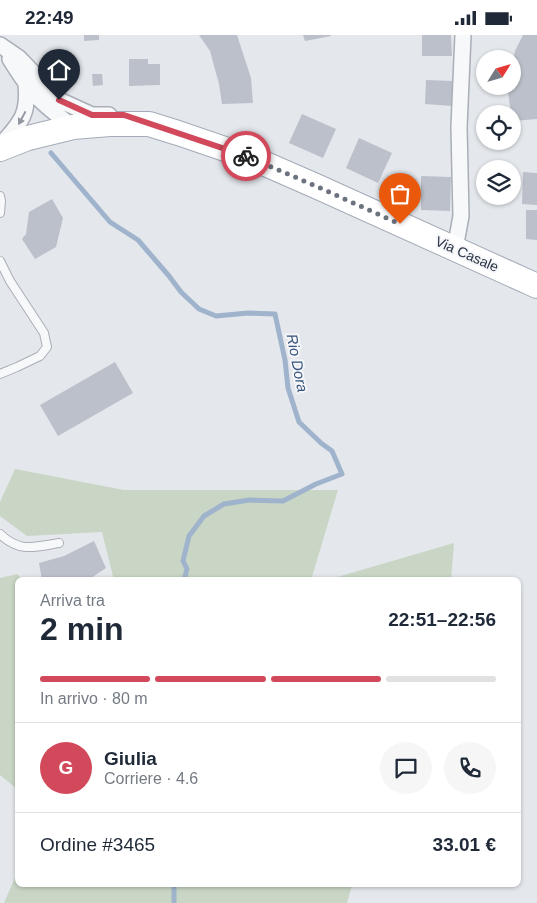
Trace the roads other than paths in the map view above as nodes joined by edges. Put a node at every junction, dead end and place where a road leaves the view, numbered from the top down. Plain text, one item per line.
1 (463, 35) edge
2 (2, 46) edge
3 (26, 84) junction
4 (149, 125) junction
5 (73, 127) junction
6 (0, 148) edge
7 (0, 196) edge
8 (0, 213) edge
9 (455, 249) junction
10 (0, 261) edge
11 (537, 286) edge
12 (0, 374) edge
13 (0, 534) edge
14 (59, 543) dead end

1 - 9 street
2 - 3 street
2 - 4 street
3 - 5 street
3 -> 6 street
4 - 5 main road, Via Casale
4 - 9 main road, Via Casale
5 - 6 main road, Via Casale
7 - 8 lane
9 - 11 main road, Via Casale
10 - 12 lane
13 - 14 lane

